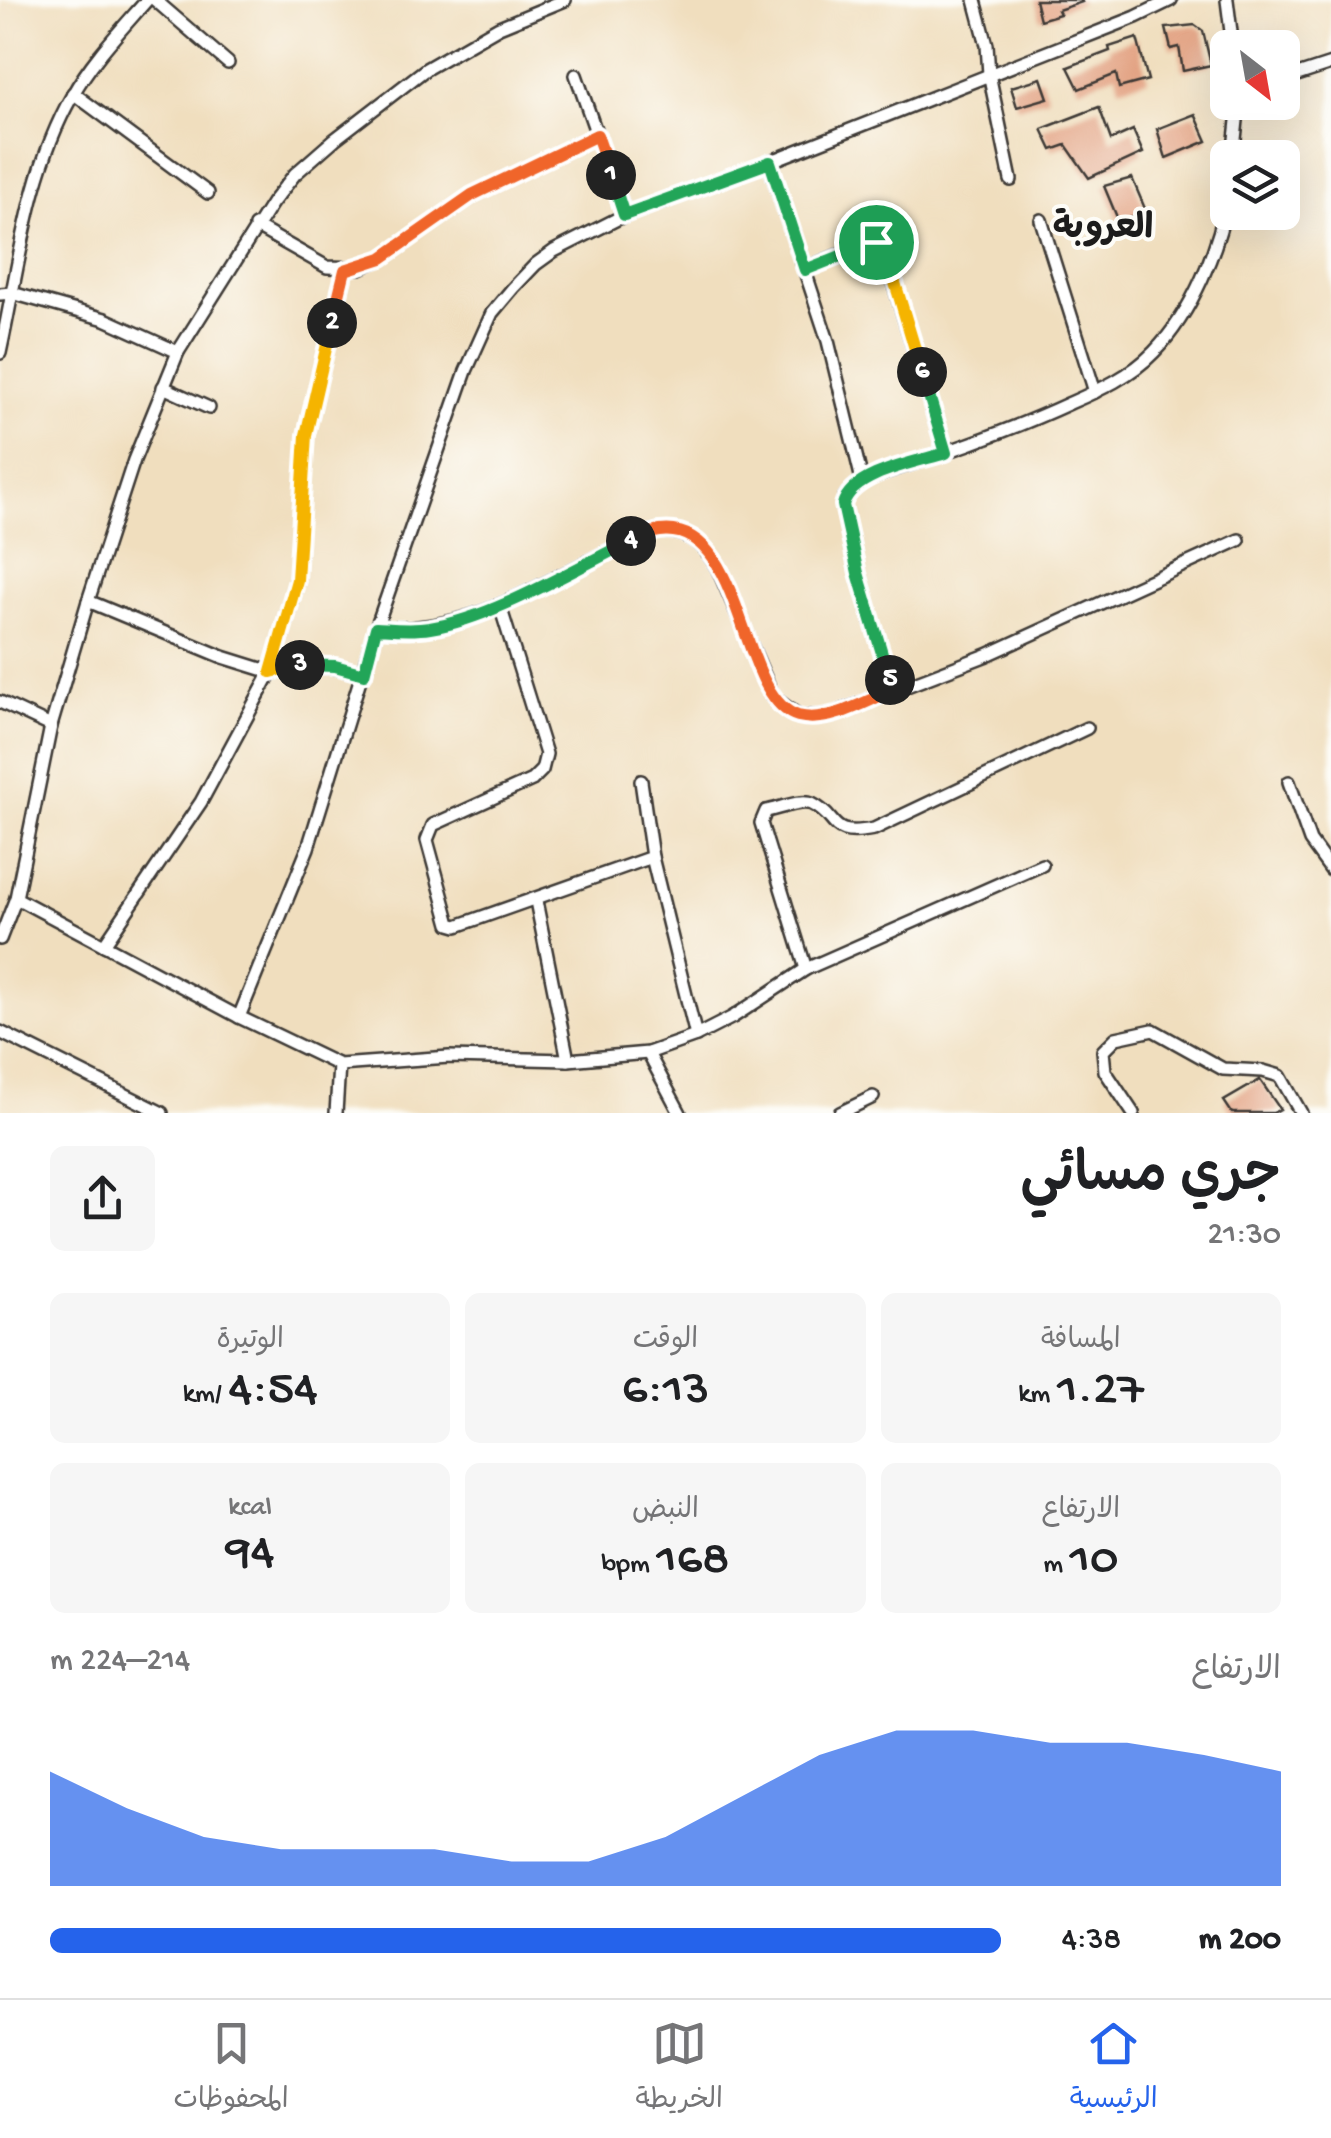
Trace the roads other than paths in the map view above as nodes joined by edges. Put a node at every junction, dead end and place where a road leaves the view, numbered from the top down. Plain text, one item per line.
1 (151, 0) edge
2 (526, 0) edge
3 (565, 0) edge
4 (975, 0) edge
5 (1171, 0) edge
6 (1227, 0) edge
7 (528, 15) junction
8 (1231, 30) edge
9 (228, 63) dead end
10 (1331, 64) edge
11 (989, 74) junction
12 (1300, 74) edge
13 (576, 76) dead end
14 (73, 93) junction
15 (597, 135) junction
16 (770, 162) junction
17 (1011, 180) dead end
18 (208, 193) dead end
19 (624, 215) junction
20 (1041, 220) dead end
21 (255, 226) junction
22 (1218, 230) edge
23 (345, 270) junction
24 (805, 270) junction
25 (6, 293) edge
26 (178, 352) junction
27 (0, 353) edge
28 (163, 387) junction
29 (1095, 392) junction
30 (208, 408) dead end
31 (946, 453) junction
32 (862, 480) junction
33 (1239, 540) dead end
34 (88, 601) junction
35 (500, 606) junction
36 (376, 628) junction
37 (271, 672) junction
38 (364, 674) junction
39 (893, 690) junction
40 (0, 702) edge
41 (51, 726) junction
42 (1087, 728) dead end
43 (641, 781) dead end
44 (1289, 782) dead end
45 (652, 857) junction
46 (1042, 864) dead end
47 (1331, 870) edge
48 (16, 898) junction
49 (536, 901) junction
50 (0, 939) edge
51 (104, 945) junction
52 (806, 969) junction
53 (238, 1017) junction
54 (0, 1032) edge
55 (696, 1036) junction
56 (648, 1053) junction
57 (568, 1060) junction
58 (339, 1065) junction
59 (873, 1097) dead end
60 (162, 1113) edge
61 (336, 1113) edge
62 (680, 1113) edge
63 (840, 1113) edge
64 (1133, 1113) edge
65 (1301, 1113) edge

1 - 9 street
1 - 14 street
2 - 7 street
3 - 7 street
4 - 11 street
5 - 11 street
6 - 8 street
7 - 21 street
10 - 12 street
11 - 16 street
11 - 17 street
13 - 15 street
14 - 18 street
14 - 25 street
15 - 19 street
15 - 23 street
16 - 19 street
16 - 24 street
19 - 36 street
20 - 29 street
21 - 23 street
21 - 26 street
22 - 29 street
23 - 37 street
24 - 31 street
24 - 32 street
25 - 26 street
25 - 27 street
26 - 28 street
28 - 30 street
28 - 34 street
29 - 31 street
31 - 32 street
32 - 39 street
33 - 39 street
34 - 37 street
34 - 41 street
35 - 36 street
35 - 39 street
35 - 49 street
36 - 38 street
37 - 38 street
37 - 51 street
38 - 53 street
40 - 41 street
41 - 48 street
42 - 52 street
43 - 45 street
44 - 47 street
45 - 49 street
45 - 55 street
46 - 52 street
48 - 50 street
48 - 51 street
49 - 57 street
51 - 53 street
52 - 55 street
53 - 58 street
54 - 60 street
55 - 56 street
56 - 57 street
56 - 62 street
57 - 58 street
58 - 61 street
59 - 63 street
64 - 65 street

